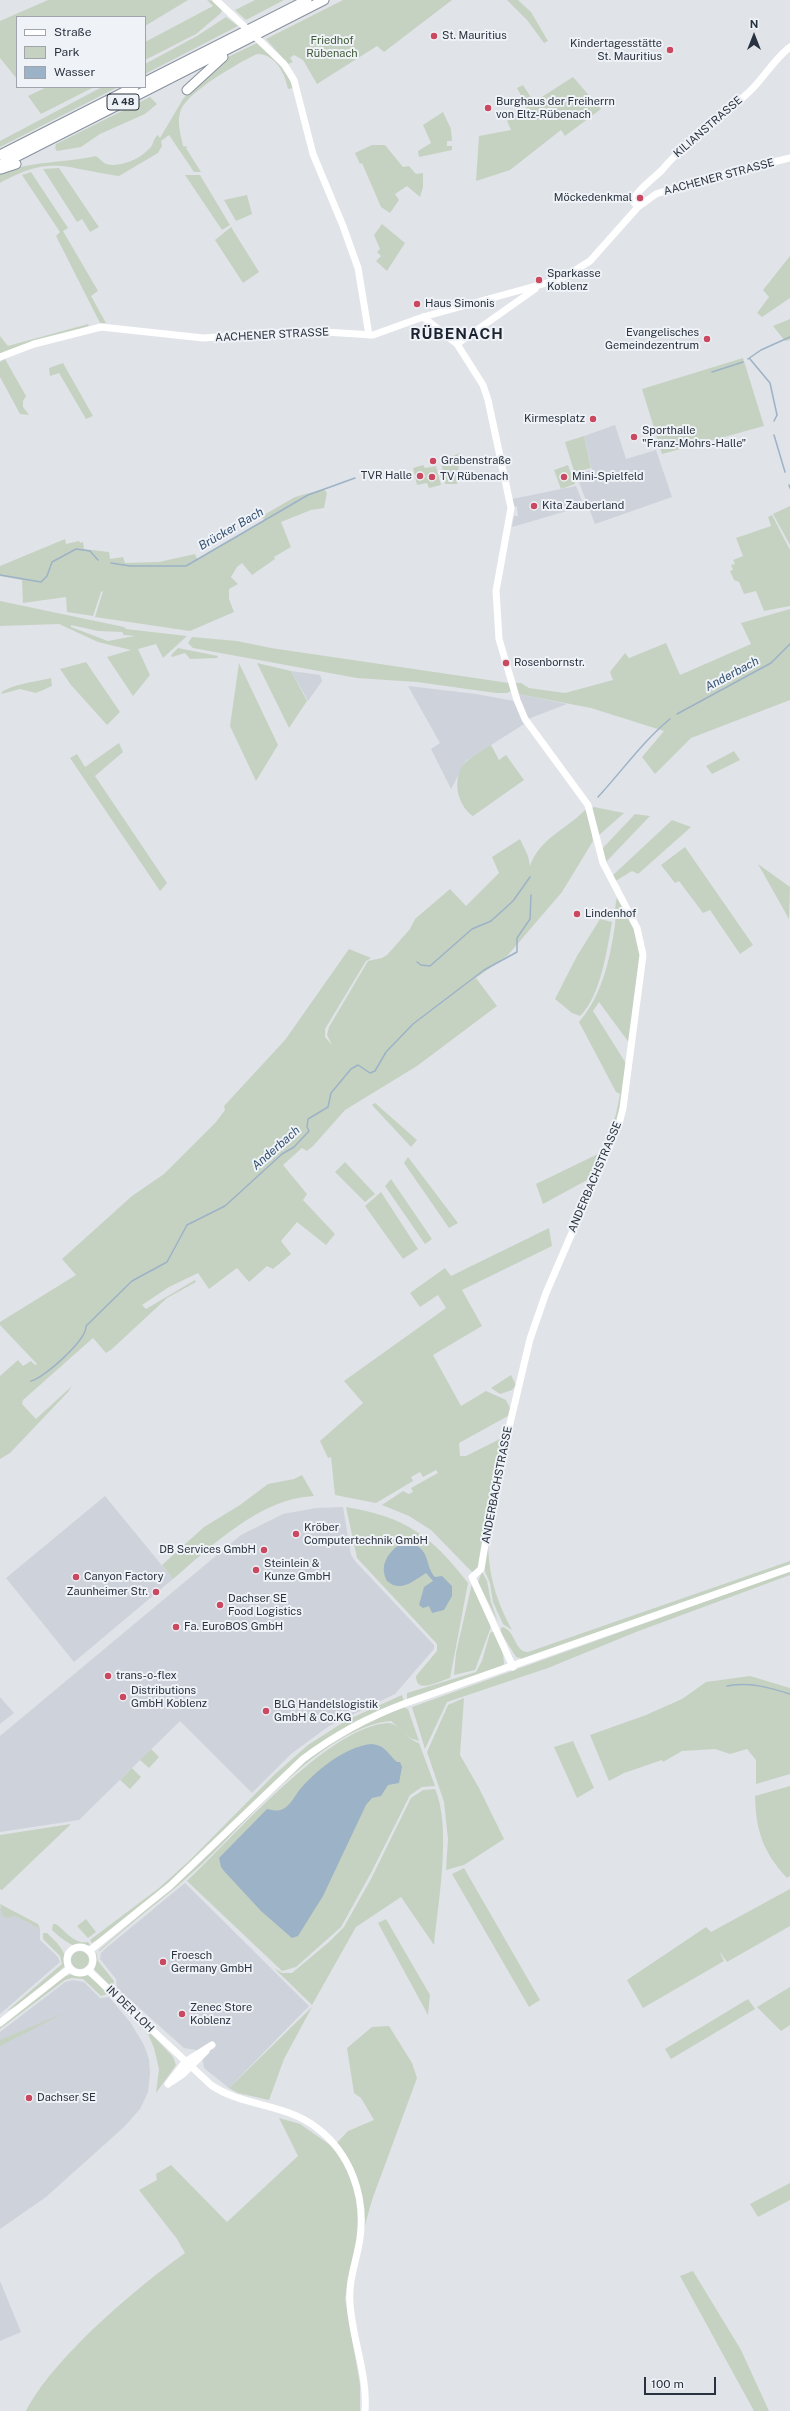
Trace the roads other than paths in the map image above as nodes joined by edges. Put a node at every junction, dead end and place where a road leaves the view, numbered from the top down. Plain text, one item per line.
1 (216, 0) edge
2 (307, 0) edge
3 (324, 0) edge
4 (247, 40) junction
5 (790, 47) edge
6 (146, 81) edge
7 (132, 88) edge
8 (187, 90) dead end
9 (0, 155) edge
10 (790, 158) edge
11 (16, 164) dead end
12 (0, 165) edge
13 (0, 170) edge
14 (638, 207) junction
15 (537, 286) junction
16 (422, 317) junction
17 (369, 336) junction
18 (457, 344) junction
19 (0, 357) edge
20 (790, 1568) edge
21 (513, 1667) junction
22 (89, 1951) junction
23 (70, 1968) junction
24 (88, 1970) junction
25 (0, 2023) edge
26 (185, 2062) junction
27 (190, 2068) junction
28 (365, 2411) edge

1 - 17 main road, bridge
2 - 6 highway, A 48
3 - 4 highway, A 48
4 - 8 highway
4 - 12 highway, A 48
5 - 14 main road, KILIANSTRASSE
7 - 9 highway, A 48
10 - 14 main road, AACHENER STRASSE
11 - 13 highway
14 - 15 main road, AACHENER STRASSE
15 - 16 main road, AACHENER STRASSE
15 - 18 main road
16 - 17 main road, AACHENER STRASSE
16 - 18 main road
17 - 19 main road, AACHENER STRASSE
18 - 21 main road, ANDERBACHSTRASSE
20 - 21 main road
21 - 22 main road
22 - 23 main road
22 - 24 main road
23 - 24 main road
23 - 25 main road
24 - 26 main road, IN DER LOH
26 - 27 main road, IN DER LOH
26 - 27 main road
26 - 27 main road
27 - 28 main road, IN DER LOH

